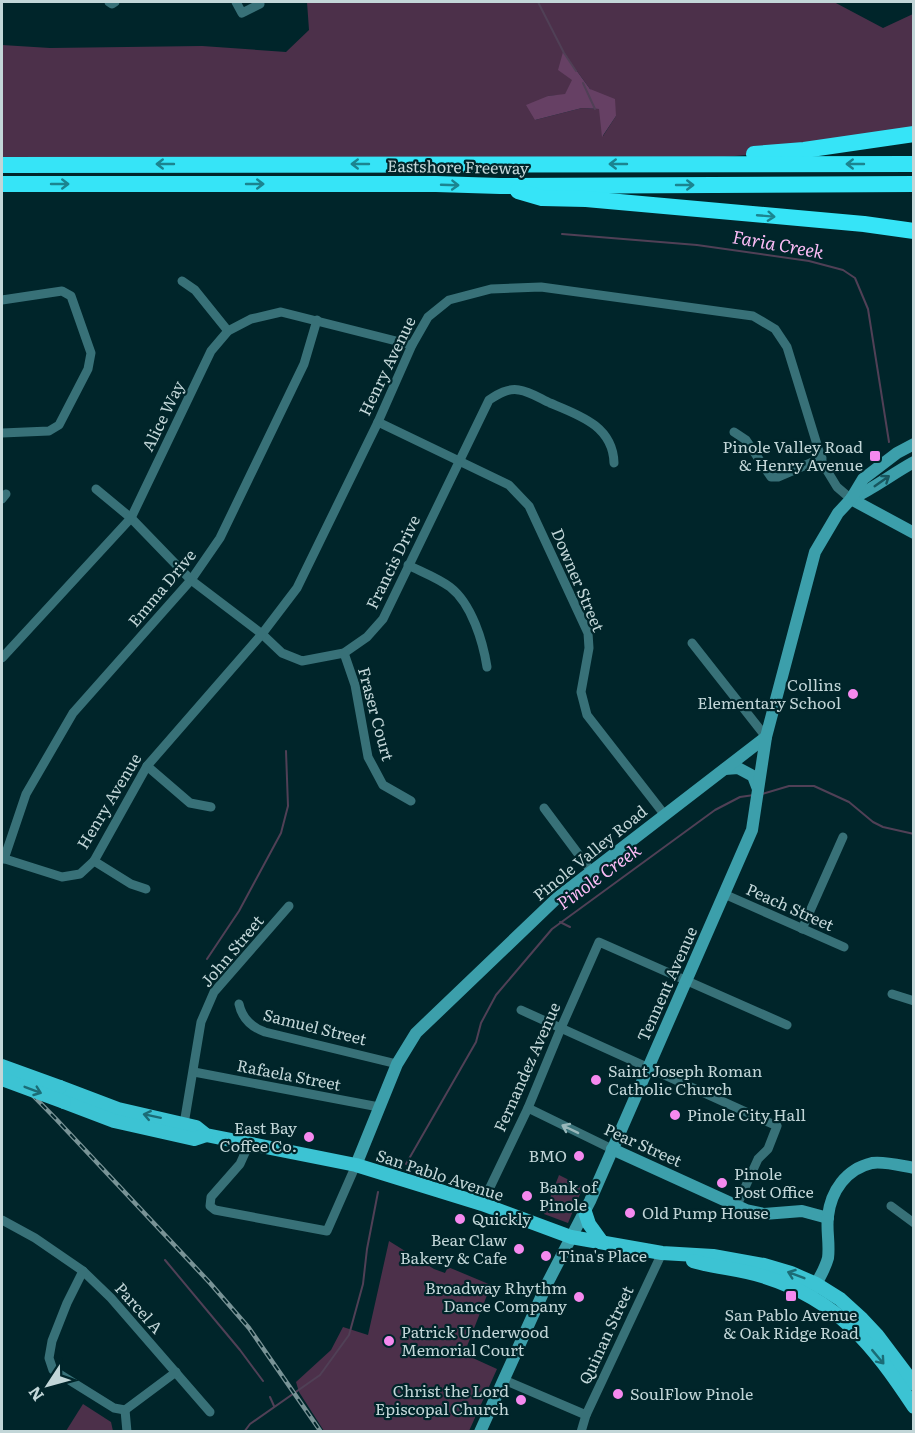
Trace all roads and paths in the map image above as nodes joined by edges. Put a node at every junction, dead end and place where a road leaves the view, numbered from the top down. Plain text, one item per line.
1 (109, 2) edge
2 (115, 2) edge
3 (236, 2) edge
4 (259, 2) edge
5 (914, 134) edge
6 (642, 164) junction
7 (914, 164) edge
8 (2, 165) edge
9 (2, 184) edge
10 (914, 184) edge
11 (500, 186) junction
12 (914, 231) edge
13 (182, 282) dead end
14 (2, 300) edge
15 (317, 320) junction
16 (228, 331) junction
17 (412, 345) junction
18 (378, 422) junction
19 (734, 432) dead end
20 (2, 433) edge
21 (914, 444) edge
22 (822, 458) junction
23 (458, 460) junction
24 (914, 462) edge
25 (614, 463) dead end
26 (96, 489) dead end
27 (851, 500) junction
28 (131, 518) junction
29 (914, 533) edge
30 (408, 566) junction
31 (191, 580) junction
32 (262, 634) junction
33 (692, 643) dead end
34 (344, 653) junction
35 (2, 658) edge
36 (487, 667) dead end
37 (766, 737) junction
38 (147, 766) junction
39 (724, 769) junction
40 (758, 789) junction
41 (411, 801) dead end
42 (211, 807) dead end
43 (544, 808) dead end
44 (664, 814) junction
45 (843, 837) dead end
46 (3, 859) edge
47 (94, 861) junction
48 (591, 871) junction
49 (146, 889) dead end
50 (724, 894) junction
51 (290, 906) dead end
52 (802, 929) junction
53 (844, 947) dead end
54 (687, 981) junction
55 (892, 994) dead end
56 (914, 1001) edge
57 (239, 1004) dead end
58 (521, 1010) dead end
59 (787, 1025) dead end
60 (561, 1028) junction
61 (397, 1064) junction
62 (2, 1066) edge
63 (648, 1066) junction
64 (194, 1072) junction
65 (2, 1079) edge
66 (379, 1107) junction
67 (528, 1108) junction
68 (184, 1124) junction
69 (206, 1135) junction
70 (249, 1144) junction
71 (612, 1149) junction
72 (356, 1165) junction
73 (914, 1168) edge
74 (483, 1204) junction
75 (891, 1206) dead end
76 (741, 1208) junction
77 (585, 1212) junction
78 (828, 1218) junction
79 (2, 1220) edge
80 (914, 1222) edge
81 (571, 1238) junction
82 (602, 1242) junction
83 (662, 1253) junction
84 (83, 1271) junction
85 (813, 1289) junction
86 (176, 1372) junction
87 (504, 1380) junction
88 (914, 1384) edge
89 (914, 1407) edge
90 (125, 1410) junction
91 (210, 1412) dead end
92 (586, 1415) junction
93 (127, 1431) edge
94 (480, 1431) edge
95 (581, 1431) edge

1 - 2 street
3 - 4 street
5 - 6 highway
7 -> 6 highway, Eastshore Freeway
6 -> 8 highway, Eastshore Freeway
9 -> 11 highway, Eastshore Freeway
11 -> 10 highway, Eastshore Freeway
11 -> 12 highway
13 - 16 street
14 - 20 street
15 - 16 street, Alice Way
15 - 17 street, Alice Way
15 - 31 street, Emma Drive
16 - 28 street, Alice Way
17 - 18 street, Henry Avenue
17 - 22 street, Henry Avenue
18 - 23 street, Downer Street
18 - 32 street, Henry Avenue
19 - 22 street
21 - 27 main road
22 - 27 street, Henry Avenue
23 - 25 street, Francis Drive
23 - 30 street, Francis Drive
23 - 44 street, Downer Street
27 -> 24 main road
26 - 28 street, Francis Drive
27 - 29 main road, Henry Avenue
27 - 37 main road
28 - 31 street, Francis Drive
28 - 35 street, Alice Way
30 - 34 street, Francis Drive
30 - 36 street
31 - 32 street, Francis Drive
31 - 46 street, Emma Drive
32 - 34 street, Francis Drive
32 - 38 street, Henry Avenue
33 - 37 street
34 - 41 street, Fraser Court
37 - 39 main road, Pinole Valley Road
37 - 40 main road, Tennent Avenue
38 - 42 street
38 - 47 street, Henry Avenue
39 - 40 main road
39 - 44 main road, Pinole Valley Road
40 - 50 main road, Tennent Avenue
43 - 48 street
44 - 48 main road, Pinole Valley Road
45 - 52 street
46 - 47 street, Henry Avenue
47 - 49 street
48 - 61 main road, Pinole Valley Road
50 - 52 street, Peach Street
50 - 54 main road, Tennent Avenue
51 - 64 street, John Street
52 - 53 street, Peach Street
54 - 59 street
54 - 60 street, Fernandez Avenue
54 - 63 main road, Tennent Avenue
55 - 56 street
57 - 61 street, Samuel Street
58 - 60 street
60 - 63 street
60 - 67 street, Fernandez Avenue
61 - 66 main road, Pinole Valley Road
68 -> 62 main road, San Pablo Avenue, bridge
63 - 71 main road, Tennent Avenue
63 - 76 street
64 - 66 street, Rafaela Street
64 - 68 street, John Street
65 -> 69 main road, San Pablo Avenue, bridge
66 - 72 main road, Pinole Valley Road
71 -> 67 street, Pear Street
67 - 74 street, Fernandez Avenue
68 - 69 main road, San Pablo Avenue
69 - 70 main road, San Pablo Avenue
70 - 72 main road, San Pablo Avenue
70 - 72 street, Pinole Valley Road
71 - 76 main road, Pear Street
71 - 77 main road, Tennent Avenue
72 - 74 main road, San Pablo Avenue
73 - 78 main road
74 - 81 main road, San Pablo Avenue
75 - 80 street
76 - 78 main road, Pear Street
77 - 81 main road, Tennent Avenue
77 - 82 main road
78 - 85 main road
79 - 84 street, Parcel A
81 - 82 main road, San Pablo Avenue
81 - 87 main road, Tennent Avenue
82 - 83 main road, San Pablo Avenue
83 - 85 main road, San Pablo Avenue
83 - 92 street, Quinan Street
84 - 86 street, Parcel A
84 - 90 street
85 - 88 main road, San Pablo Avenue
85 -> 89 main road, San Pablo Avenue
86 - 90 street
86 - 91 street, Parcel A
87 - 92 street
87 - 94 main road, Tennent Avenue
90 - 93 street
92 - 95 street, Quinan Street

